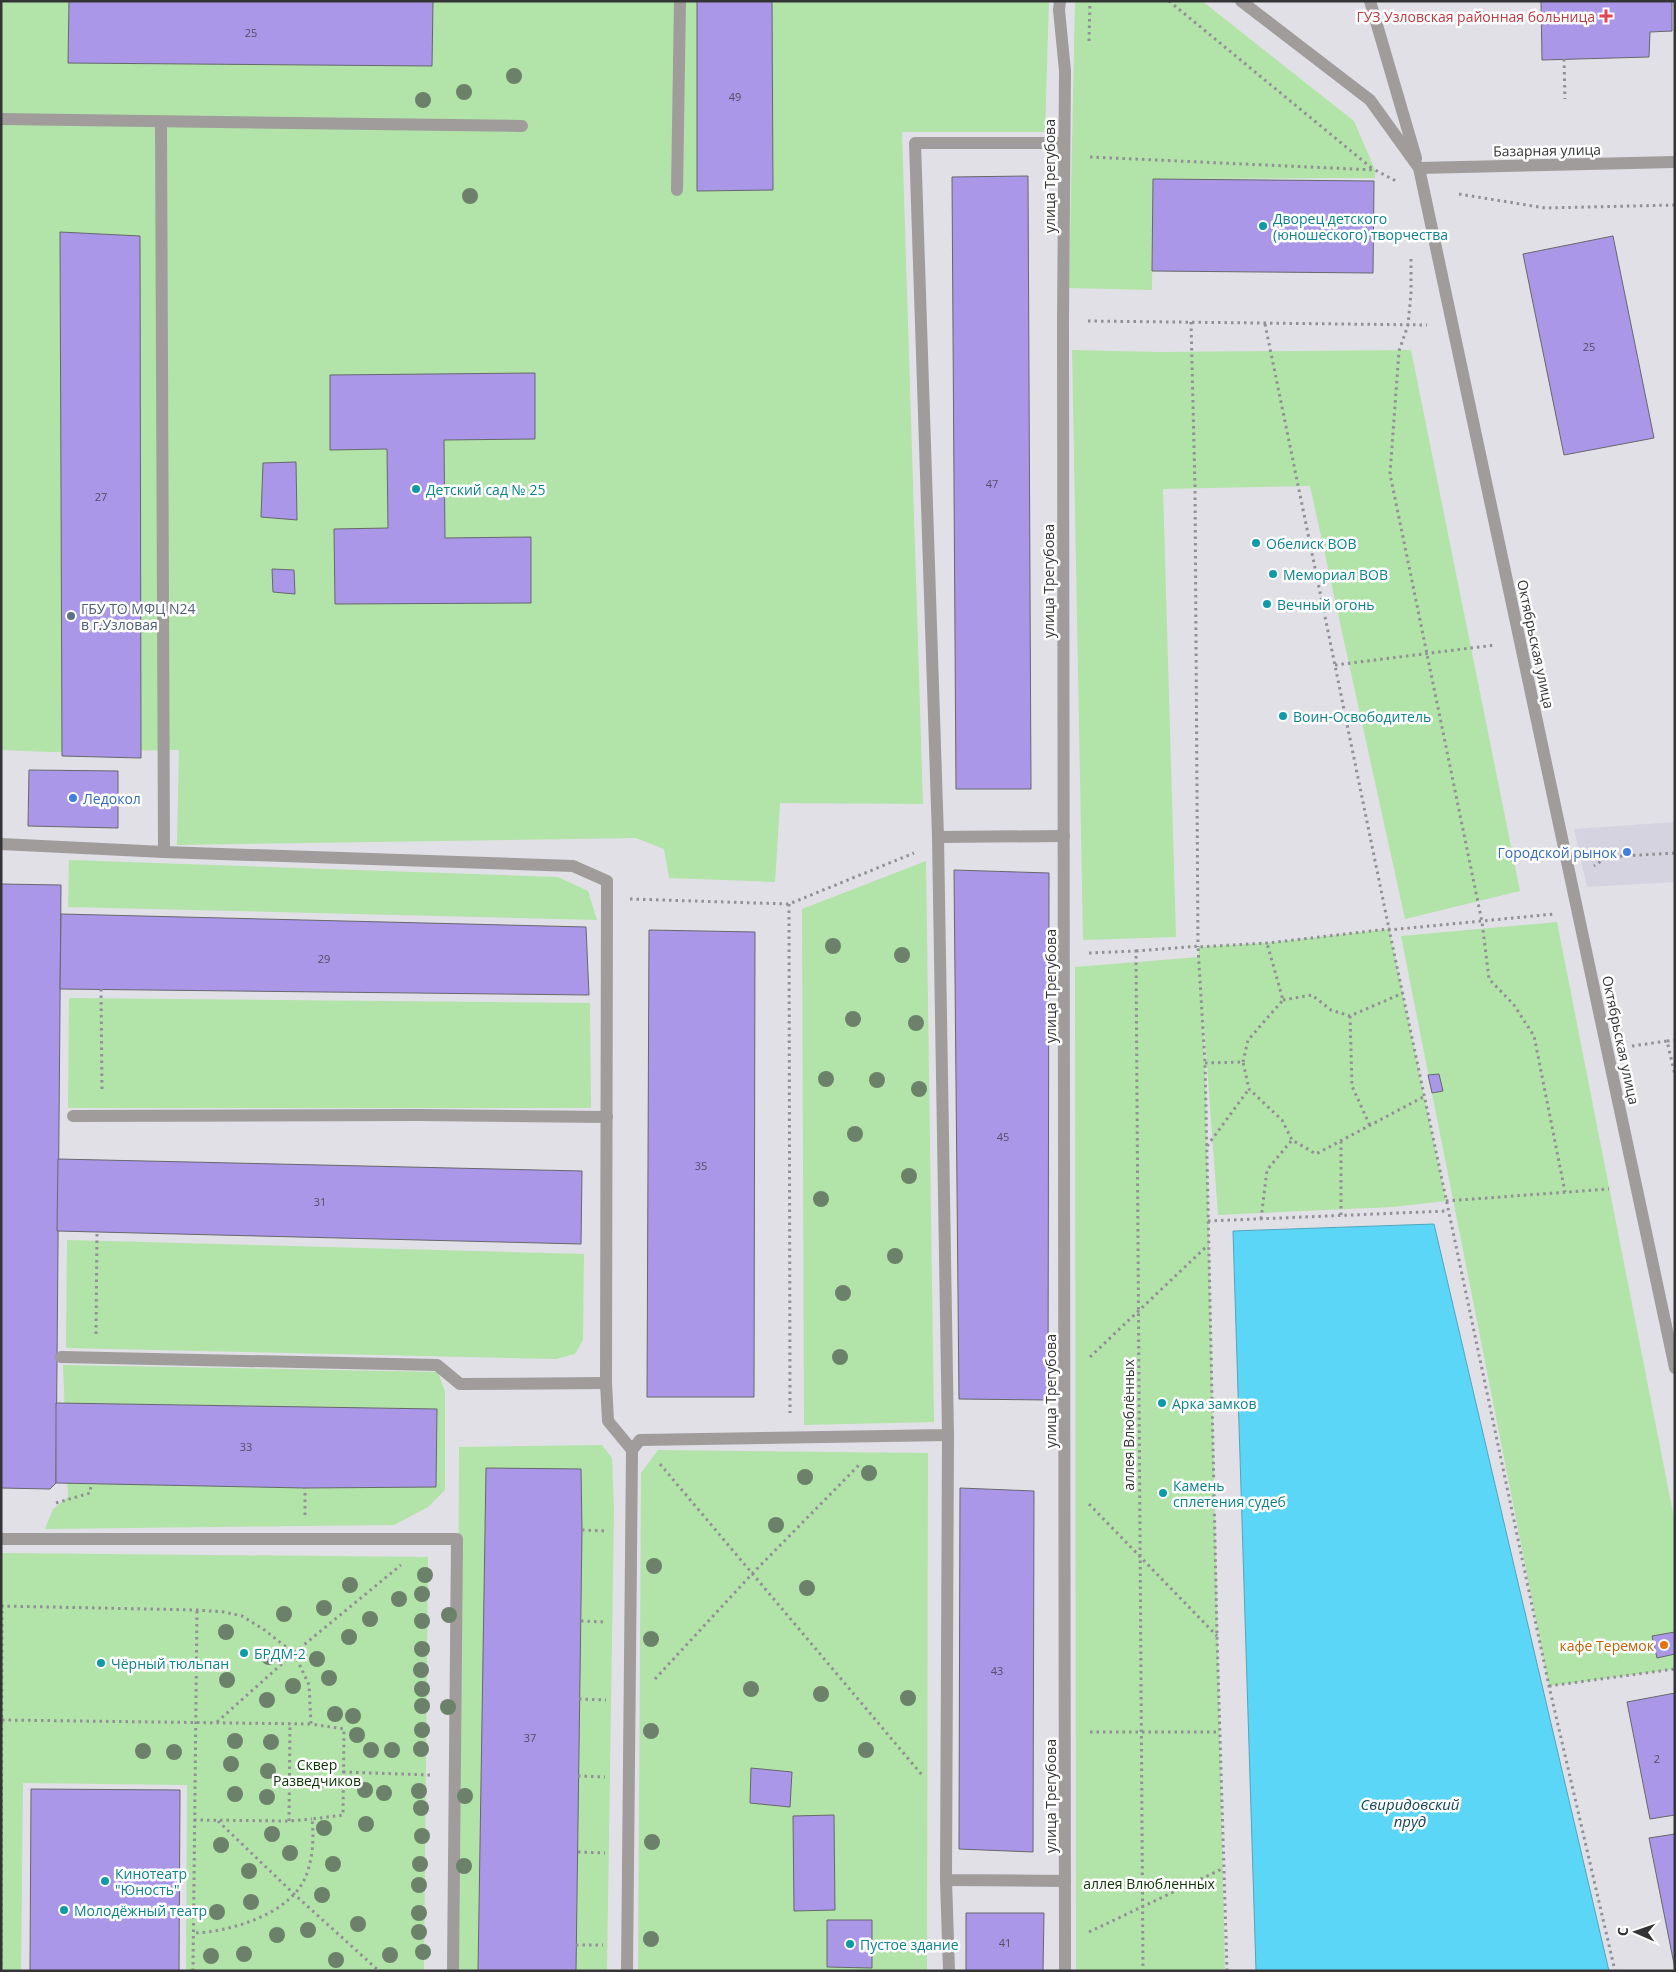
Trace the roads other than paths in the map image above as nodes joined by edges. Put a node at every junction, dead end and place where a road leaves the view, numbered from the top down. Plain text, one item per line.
1 (680, 1) edge
2 (1060, 1) edge
3 (1241, 1) edge
4 (1370, 1) edge
5 (1, 119) edge
6 (160, 122) junction
7 (522, 126) dead end
8 (1064, 149) junction
9 (1675, 162) edge
10 (1419, 168) junction
11 (677, 190) dead end
12 (1064, 836) junction
13 (938, 840) junction
14 (1, 844) edge
15 (164, 852) junction
16 (73, 1116) dead end
17 (607, 1117) junction
18 (61, 1357) dead end
19 (1675, 1368) edge
20 (606, 1383) junction
21 (948, 1435) junction
22 (636, 1445) junction
23 (1, 1538) edge
24 (946, 1880) junction
25 (1065, 1881) junction
26 (453, 1971) edge
27 (627, 1971) edge
28 (948, 1971) edge
29 (1065, 1971) edge

1 - 11 street
2 - 8 street, улица Трегубова
3 - 10 street, Октябрьская улица
4 - 10 street
5 - 6 street
6 - 7 street
6 - 15 street
8 - 12 street, улица Трегубова
8 - 13 street
9 - 10 street, Базарная улица
10 - 19 street, Октябрьская улица
12 - 13 street
12 - 25 street, улица Трегубова
13 - 21 street
14 - 15 street
15 - 17 street
16 - 17 street
17 - 20 street
18 - 20 street
20 - 22 street
21 - 22 street
21 - 24 street
22 - 27 street
23 - 26 street
24 - 25 street
24 - 28 street
25 - 29 street, улица Трегубова

